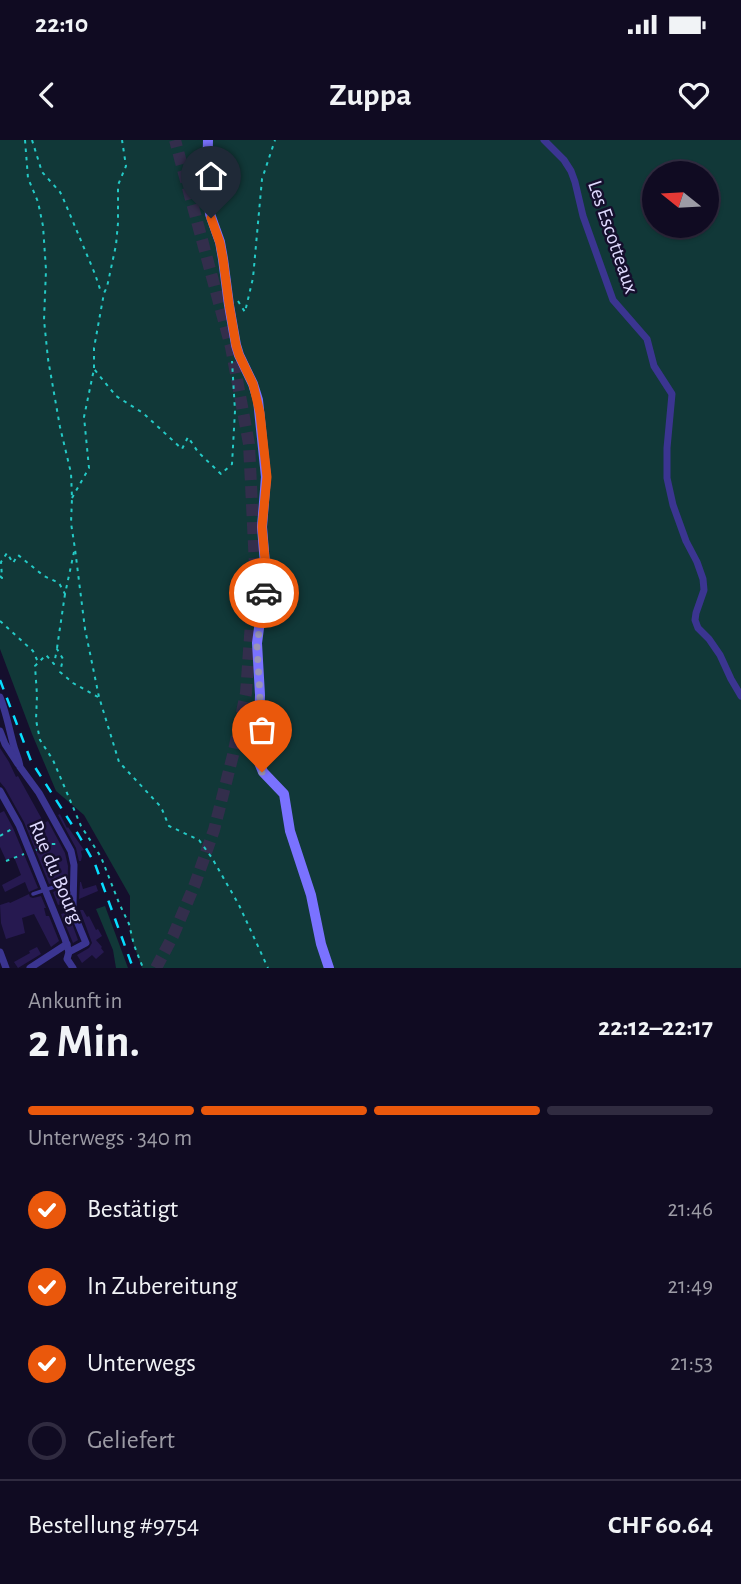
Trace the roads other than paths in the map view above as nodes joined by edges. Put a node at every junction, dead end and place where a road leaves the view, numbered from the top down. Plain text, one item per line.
1 (208, 140) edge
2 (544, 140) edge
3 (741, 696) edge
4 (0, 697) edge
5 (0, 731) edge
6 (20, 767) junction
7 (0, 791) edge
8 (63, 884) dead end
9 (45, 890) junction
10 (33, 894) dead end
11 (68, 948) junction
12 (0, 952) edge
13 (6, 968) edge
14 (30, 968) edge
15 (73, 968) edge
16 (329, 968) edge

1 - 16 street
2 - 3 street, Les Escotteaux
4 - 6 street
5 - 6 street
6 - 11 street
7 - 9 street, Rue du Bourg
8 - 9 lane
9 - 10 lane
9 - 11 street, Rue du Bourg
11 - 14 street
11 - 15 street, Rue du Bourg
12 - 13 street

